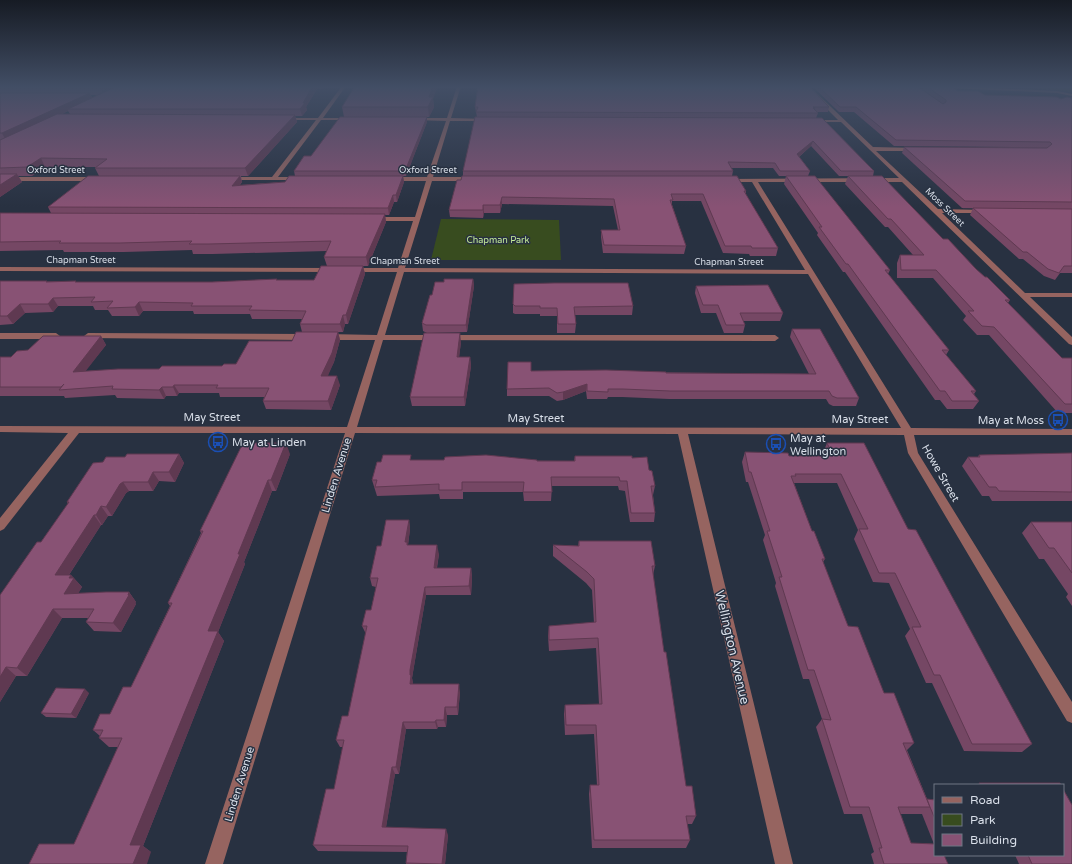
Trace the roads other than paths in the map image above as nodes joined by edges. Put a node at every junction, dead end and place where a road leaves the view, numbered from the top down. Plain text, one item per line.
1 (314, 126) edge
2 (446, 126) edge
3 (848, 126) edge
4 (872, 149) junction
5 (919, 149) edge
6 (0, 178) edge
7 (108, 179) edge
8 (218, 179) edge
9 (274, 179) junction
10 (304, 179) edge
11 (382, 179) edge
12 (430, 179) junction
13 (478, 179) edge
14 (722, 180) edge
15 (754, 180) junction
16 (903, 180) junction
17 (936, 211) junction
18 (989, 212) edge
19 (363, 219) edge
20 (418, 219) junction
21 (0, 270) edge
22 (402, 271) junction
23 (810, 272) junction
24 (1024, 295) junction
25 (1072, 295) edge
26 (0, 336) edge
27 (63, 336) edge
28 (78, 336) edge
29 (380, 337) junction
30 (775, 338) dead end
31 (1072, 342) edge
32 (0, 429) edge
33 (76, 429) junction
34 (350, 429) junction
35 (682, 430) junction
36 (908, 431) junction
37 (1072, 432) edge
38 (0, 526) edge
39 (1072, 716) edge
40 (214, 864) edge
41 (784, 864) edge

1 - 9 street
2 - 12 street, Linden Avenue
3 - 4 street, Moss Street
4 - 5 street
4 - 16 street, Moss Street
6 - 7 street, Oxford Street
8 - 9 street
9 - 10 street
11 - 12 street, Oxford Street
12 - 13 street, Oxford Street
12 - 20 street, Linden Avenue
14 - 15 street
15 - 16 street
15 - 23 street, Howe Street
16 - 17 street, Moss Street
17 - 18 street
17 - 24 street, Moss Street
19 - 20 street
20 - 22 street, Linden Avenue
21 - 22 street, Chapman Street
22 - 23 street, Chapman Street
22 - 29 street, Linden Avenue
23 - 36 street, Howe Street
24 - 25 street
24 - 31 street, Moss Street
26 - 27 street
28 - 29 street
29 - 30 street
29 - 34 street, Linden Avenue
32 - 33 street, May Street
33 - 34 street, May Street
33 - 38 street
34 - 35 street, May Street
34 - 40 street, Linden Avenue
35 - 36 street, May Street
35 - 41 street, Wellington Avenue
36 - 37 street, May Street
36 - 39 street, Howe Street

